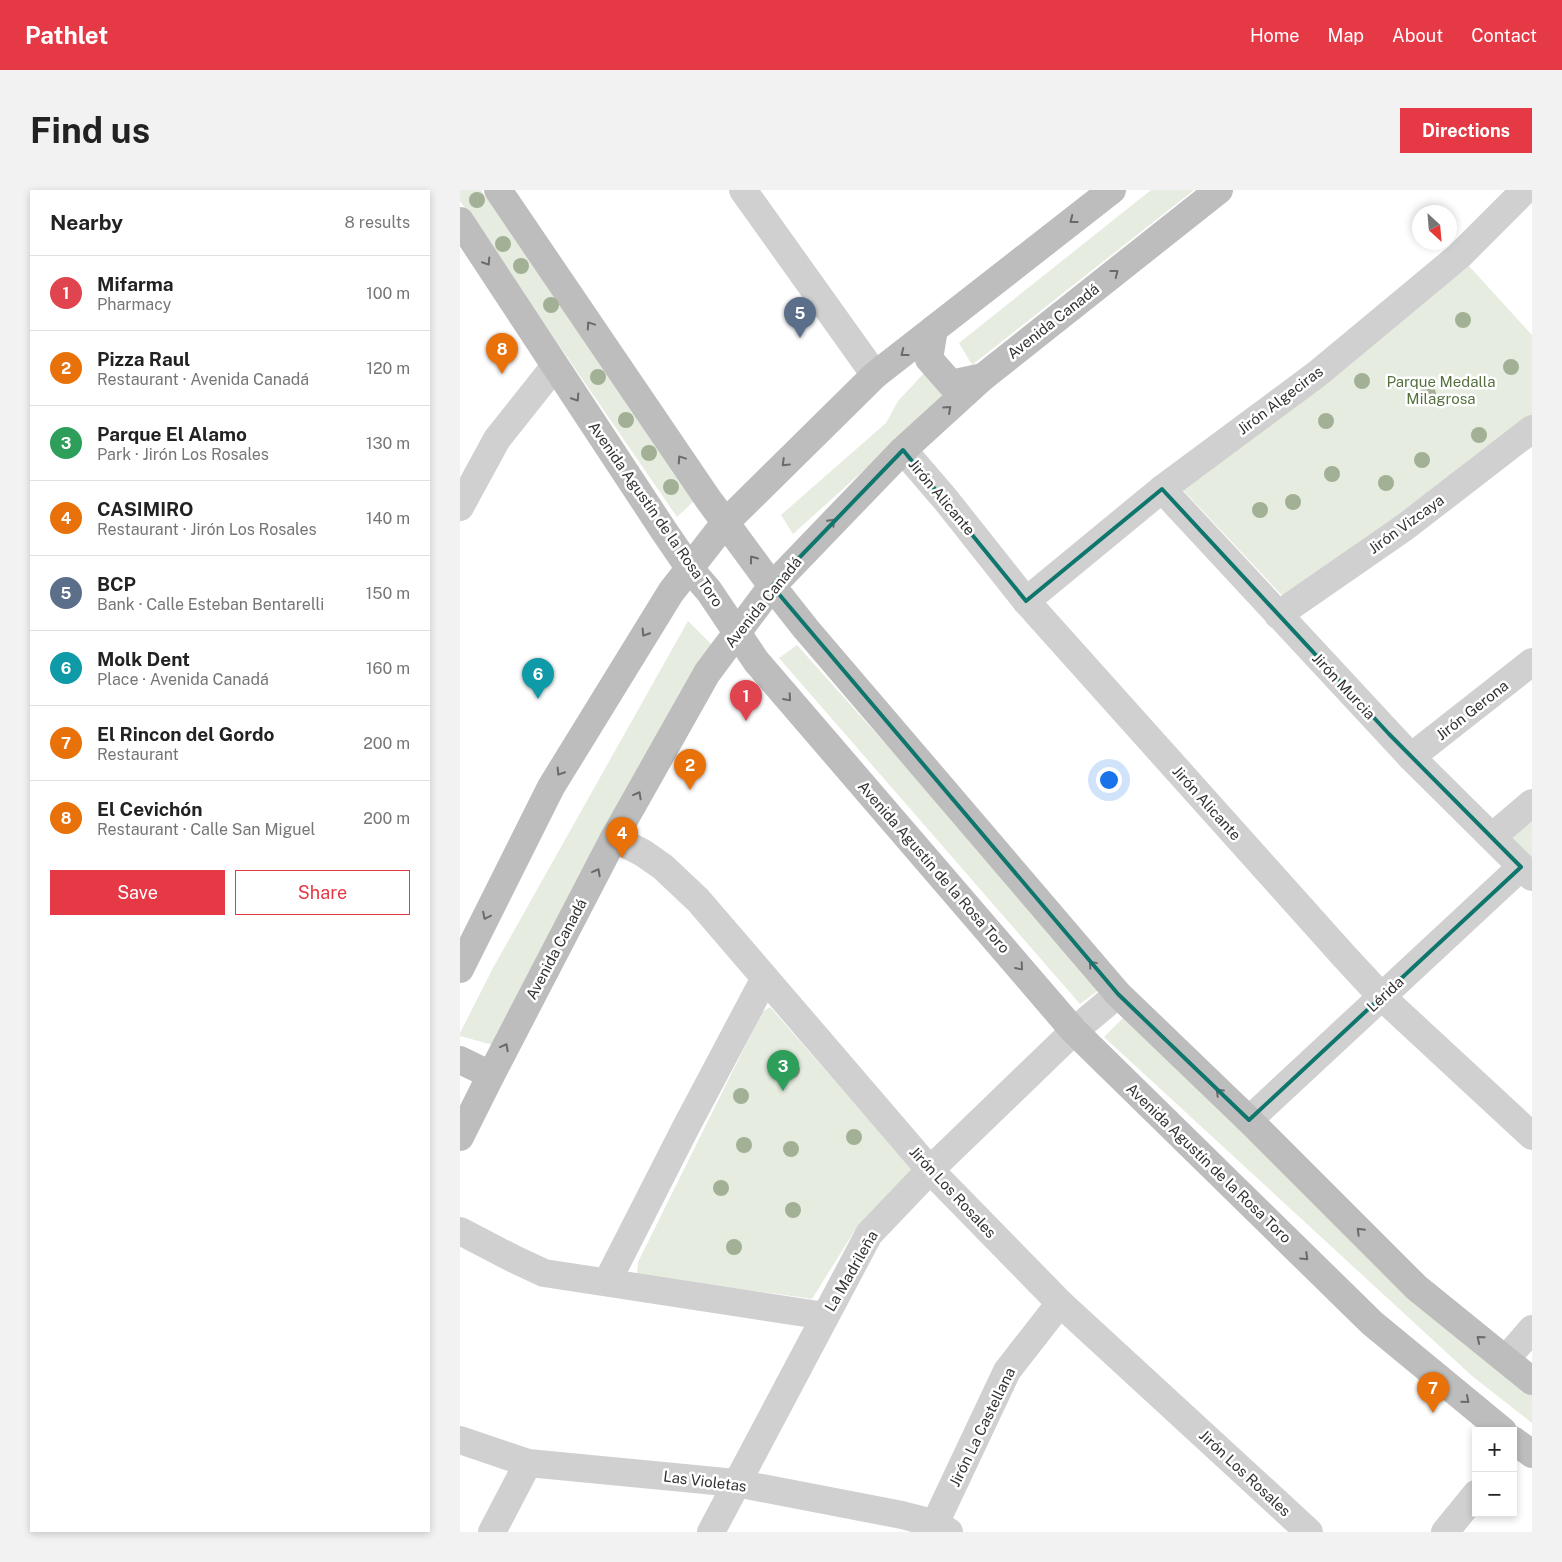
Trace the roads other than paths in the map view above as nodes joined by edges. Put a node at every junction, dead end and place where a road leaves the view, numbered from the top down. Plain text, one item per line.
1 (498, 190) edge
2 (744, 190) edge
3 (1112, 190) edge
4 (1218, 190) edge
5 (1525, 190) edge
6 (460, 221) edge
7 (934, 329) junction
8 (555, 366) junction
9 (875, 375) junction
10 (984, 377) junction
11 (1532, 430) edge
12 (903, 450) junction
13 (1162, 489) junction
14 (460, 507) edge
15 (725, 523) junction
16 (690, 569) junction
17 (772, 586) junction
18 (1026, 601) junction
19 (1278, 615) junction
20 (738, 634) junction
21 (1532, 662) edge
22 (1411, 757) junction
23 (1532, 803) edge
24 (1492, 837) junction
25 (614, 838) junction
26 (1526, 872) edge
27 (460, 969) edge
28 (765, 978) junction
29 (1118, 994) junction
30 (1382, 997) junction
31 (1074, 1030) junction
32 (460, 1060) edge
33 (491, 1075) junction
34 (1249, 1120) junction
35 (1532, 1136) edge
36 (460, 1137) edge
37 (930, 1170) junction
38 (460, 1231) edge
39 (607, 1282) junction
40 (1060, 1303) junction
41 (825, 1316) junction
42 (1532, 1329) edge
43 (1506, 1359) junction
44 (1532, 1380) edge
45 (1497, 1427) edge
46 (460, 1440) edge
47 (528, 1463) junction
48 (736, 1483) junction
49 (1472, 1499) edge
50 (939, 1529) edge
51 (492, 1532) edge
52 (711, 1532) edge
53 (1310, 1532) edge
54 (1445, 1532) edge

15 -> 1 street
2 - 9 street
3 -> 7 street
10 -> 4 street, Avenida Canadá
5 - 13 street, Jirón Algeciras
6 -> 8 street, Avenida Agustín de la Rosa Toro
7 -> 9 street
7 - 10 street
8 - 14 street
8 -> 16 street, Avenida Agustín de la Rosa Toro
9 -> 15 street
12 -> 10 street, Avenida Canadá
11 - 19 street, Jirón Vizcaya
17 -> 12 street, Avenida Canadá
12 - 18 street, Jirón Alicante
13 - 18 street, Jirón Algeciras
13 - 19 street, Jirón Murcia
15 - 16 street
17 -> 15 street
16 - 20 street, Avenida Agustín de la Rosa Toro
16 -> 27 street
17 - 20 street, Avenida Canadá
29 -> 17 street
18 - 30 street, Jirón Alicante
19 - 22 street, Jirón Murcia
25 -> 20 street, Avenida Canadá
20 -> 31 street, Avenida Agustín de la Rosa Toro
21 - 22 street, Jirón Gerona
22 - 24 street, Jirón Murcia
23 - 24 street
24 - 26 street, Jirón Murcia
25 - 28 street, Jirón Los Rosales
33 -> 25 street, Avenida Canadá
26 - 30 street, Lérida
28 - 37 street, Jirón Los Rosales
28 - 39 street
29 - 31 street, La Madrileña
34 -> 29 street
30 - 34 street, Lérida
30 - 35 street, Jirón Alicante
31 - 37 street, La Madrileña
31 -> 45 street, Avenida Agustín de la Rosa Toro
32 - 33 street
33 - 36 street, Avenida Canadá
43 -> 34 street
37 - 40 street, Jirón Los Rosales
37 - 41 street, La Madrileña
38 - 39 street
39 - 41 street
40 - 50 street, Jirón La Castellana
40 - 53 street, Jirón Los Rosales
41 - 48 street, La Madrileña
42 - 43 street
43 - 44 street
46 - 47 street, Las Violetas
47 - 48 street, Las Violetas
47 - 51 street
48 - 50 street, Las Violetas
48 - 52 street, La Madrileña
49 - 54 street

